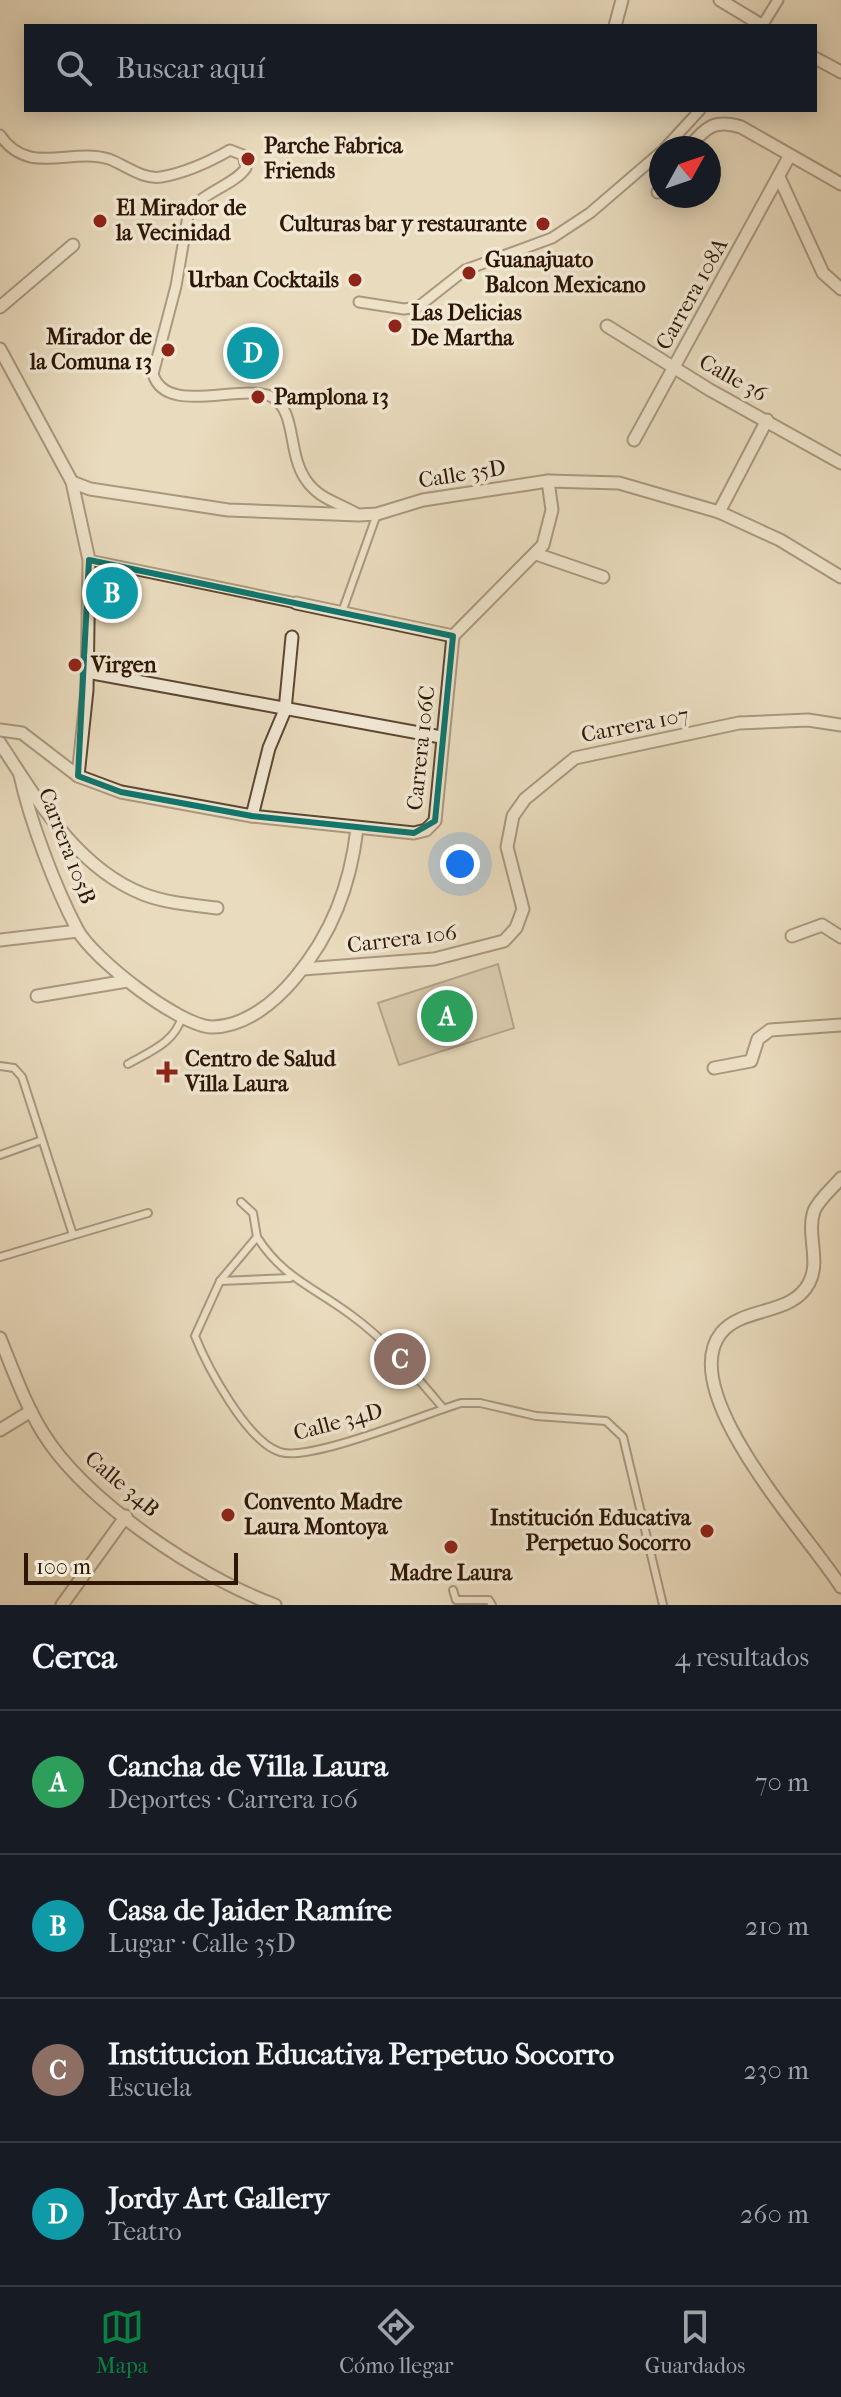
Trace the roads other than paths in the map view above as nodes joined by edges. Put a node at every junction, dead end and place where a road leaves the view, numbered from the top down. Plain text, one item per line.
1 (622, 0) edge
2 (720, 0) edge
3 (778, 0) edge
4 (616, 24) edge
5 (759, 24) edge
6 (763, 24) edge
7 (817, 59) edge
8 (841, 72) edge
9 (698, 112) edge
10 (0, 135) edge
11 (676, 136) edge
12 (699, 136) edge
13 (790, 155) junction
14 (649, 162) edge
15 (779, 177) junction
16 (841, 184) edge
17 (73, 245) dead end
18 (841, 289) edge
19 (359, 302) dead end
20 (0, 307) edge
21 (607, 326) dead end
22 (0, 349) edge
23 (674, 367) junction
24 (767, 420) junction
25 (634, 440) dead end
26 (841, 463) edge
27 (548, 481) junction
28 (72, 482) junction
29 (719, 512) junction
30 (377, 514) junction
31 (359, 515) junction
32 (536, 554) junction
33 (89, 560) junction
34 (603, 577) dead end
35 (841, 577) edge
36 (296, 603) joint
37 (342, 612) junction
38 (453, 636) junction
39 (292, 637) dead end
40 (87, 672) junction
41 (285, 710) junction
42 (841, 724) edge
43 (0, 730) edge
44 (441, 737) junction
45 (0, 743) edge
46 (20, 775) junction
47 (78, 776) junction
48 (252, 816) junction
49 (357, 829) junction
50 (217, 908) dead end
51 (78, 931) junction
52 (792, 936) dead end
53 (841, 937) edge
54 (0, 940) edge
55 (504, 941) joint
56 (303, 969) junction
57 (127, 981) junction
58 (37, 996) dead end
59 (182, 1016) junction
60 (841, 1025) edge
61 (128, 1064) dead end
62 (0, 1066) edge
63 (714, 1068) dead end
64 (42, 1140) junction
65 (0, 1155) edge
66 (841, 1178) edge
67 (241, 1202) dead end
68 (148, 1213) dead end
69 (73, 1235) junction
70 (257, 1237) junction
71 (0, 1257) edge
72 (290, 1278) junction
73 (220, 1281) junction
74 (0, 1338) edge
75 (443, 1408) junction
76 (31, 1411) junction
77 (0, 1430) edge
78 (126, 1516) junction
79 (841, 1587) edge
80 (453, 1590) dead end
81 (254, 1601) edge
82 (62, 1605) edge
83 (275, 1605) edge
84 (492, 1605) edge
85 (663, 1605) edge

1 - 4 street
2 - 5 street
3 - 6 street
7 - 8 street
9 - 11 street
10 - 31 street
12 - 13 street
13 - 15 street, Carrera 108A
13 - 16 street
14 - 19 street
15 - 18 street
15 - 23 street, Carrera 108A
17 - 20 street
21 - 23 street, Calle 36
22 - 28 street
23 - 24 street, Calle 36
23 - 25 street, Carrera 108A
24 - 26 street, Calle 36
24 - 29 street
27 - 29 street, Calle 35D
27 - 30 street, Calle 35D
27 - 32 street
28 - 31 street, Calle 35D
28 - 33 street
29 - 35 street, Calle 35D
30 - 31 street, Calle 35D
30 - 37 lane
32 - 34 street
32 - 38 street
33 - 36 street
33 - 40 street
36 - 37 street
37 - 38 street
38 - 44 street, Carrera 106C
39 - 41 street
40 - 41 street
40 - 47 street
41 - 44 street
41 - 48 street
42 - 55 street, Carrera 107
43 - 47 street, Carrera 106C
44 - 49 street, Carrera 106C
45 - 46 street
46 - 50 street
46 - 51 street, Carrera 105B
47 - 48 street, Carrera 106C
48 - 49 street, Carrera 106C
49 - 56 street, Carrera 105B
51 - 54 street, Carrera 105B
51 - 57 street, Carrera 105B
52 - 53 street
55 - 56 street, Carrera 106
56 - 59 street, Carrera 105B
57 - 58 street
57 - 59 street, Carrera 105B
59 - 61 lane
60 - 63 street
62 - 64 lane
64 - 65 lane
64 - 69 lane
66 - 79 street
67 - 70 lane
68 - 69 lane
69 - 71 lane
70 - 72 lane
70 - 73 lane, Calle 34D
72 - 73 lane
72 - 75 lane
73 - 75 lane, Calle 34D
74 - 76 street, Calle 34B
75 - 85 lane, Calle 34D
76 - 77 street
76 - 78 street, Calle 34B
78 - 81 street, Calle 34B
78 - 82 street
80 - 84 lane
81 - 83 street, Calle 34B

